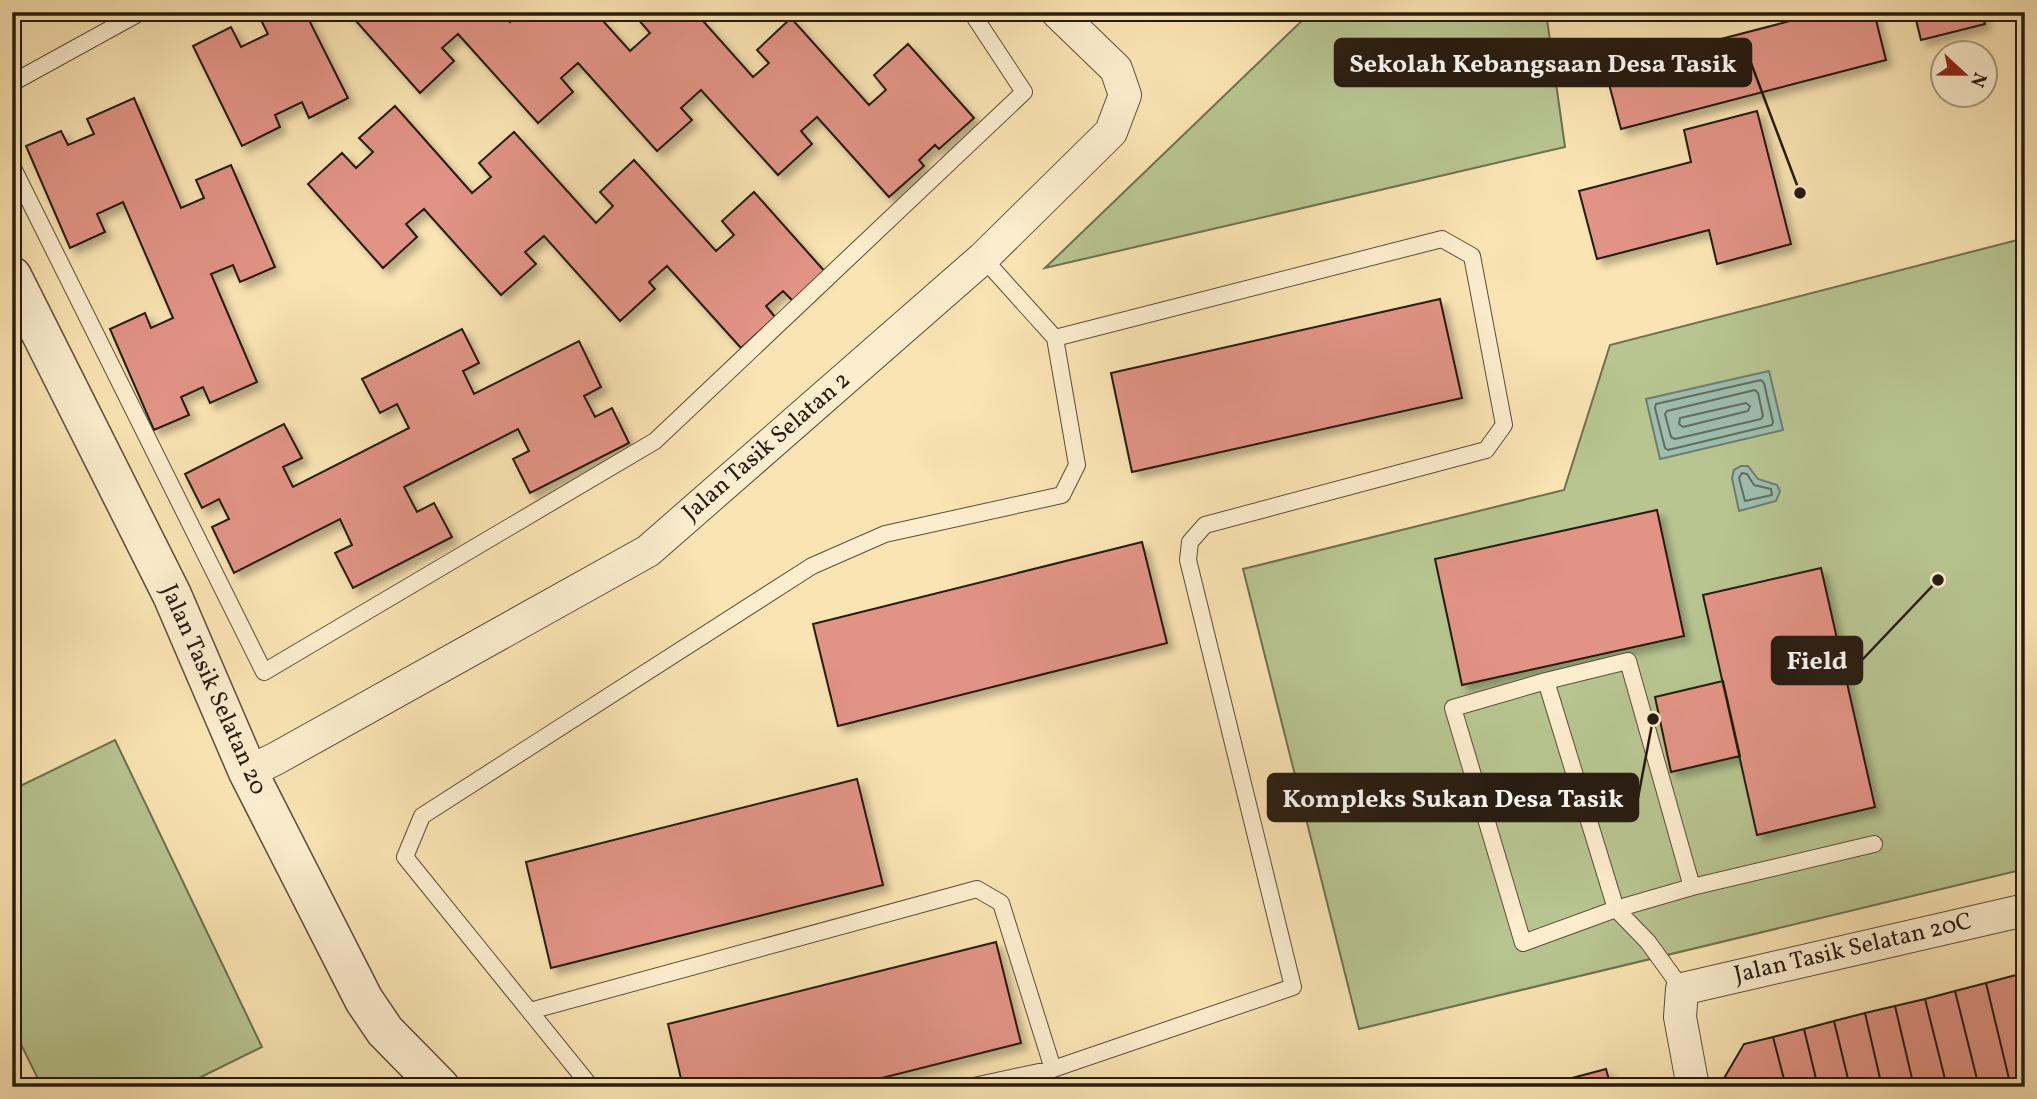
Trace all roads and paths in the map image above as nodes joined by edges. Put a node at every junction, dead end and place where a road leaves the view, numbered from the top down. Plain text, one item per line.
1 (141, 12) edge
2 (969, 12) edge
3 (1057, 12) edge
4 (12, 83) edge
5 (12, 166) edge
6 (983, 258) junction
7 (12, 276) edge
8 (1055, 338) junction
9 (1546, 681) junction
10 (248, 772) junction
11 (1874, 844) dead end
12 (1692, 887) junction
13 (1616, 909) junction
14 (2025, 909) edge
15 (1682, 989) junction
16 (530, 1011) junction
17 (1053, 1069) junction
18 (440, 1087) edge
19 (591, 1087) edge
20 (969, 1087) edge
21 (1693, 1087) edge

1 - 4 lane
2 - 5 lane
3 - 6 street, Jalan Tasik Selatan 2
6 - 8 lane
6 - 10 street, Jalan Tasik Selatan 2
7 - 10 street, Jalan Tasik Selatan 20
8 - 16 lane
8 - 17 lane
9 - 12 lane
9 - 13 lane
9 - 13 lane
10 - 18 street, Jalan Tasik Selatan 20
11 - 12 lane
12 - 13 lane
13 - 15 lane
14 - 15 street, Jalan Tasik Selatan 20C
15 - 21 street
16 - 17 lane
16 - 19 lane
17 - 20 lane

